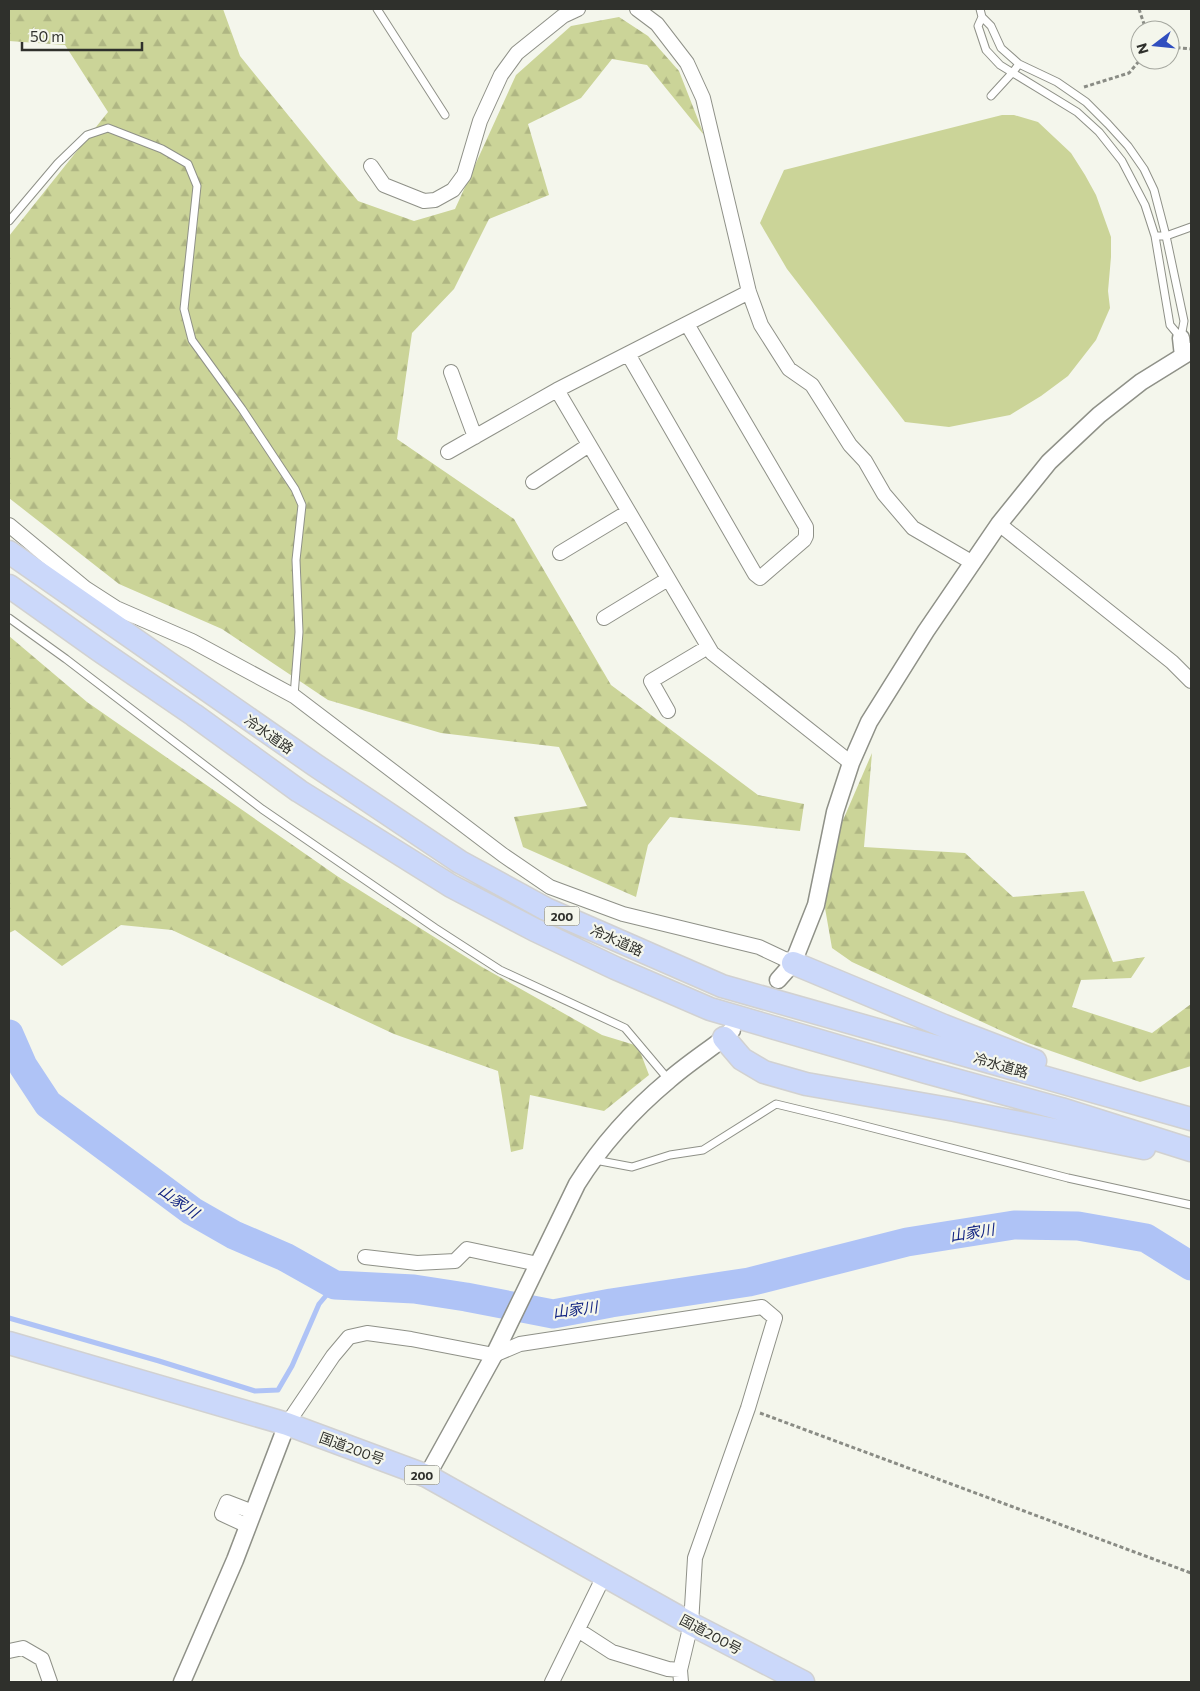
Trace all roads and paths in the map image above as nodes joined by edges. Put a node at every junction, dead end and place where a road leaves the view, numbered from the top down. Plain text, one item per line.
1 (377, 9) edge
2 (578, 9) edge
3 (637, 9) edge
4 (561, 12) edge
5 (981, 13) edge
6 (1019, 64) junction
7 (1132, 70) edge
8 (1013, 72) junction
9 (1073, 94) junction
10 (991, 96) dead end
11 (445, 115) dead end
12 (371, 166) dead end
13 (9, 221) edge
14 (1191, 228) edge
15 (1155, 236) junction
16 (1166, 236) junction
17 (750, 292) junction
18 (687, 324) junction
19 (1180, 338) junction
20 (628, 354) junction
21 (1187, 354) edge
22 (451, 372) dead end
23 (557, 390) junction
24 (475, 437) junction
25 (589, 445) junction
26 (448, 452) dead end
27 (532, 482) dead end
28 (628, 512) junction
29 (999, 524) junction
30 (9, 525) edge
31 (9, 552) edge
32 (560, 553) dead end
33 (973, 563) junction
34 (668, 579) junction
35 (9, 586) edge
36 (9, 618) edge
37 (604, 618) dead end
38 (708, 647) junction
39 (1191, 681) edge
40 (294, 696) junction
41 (668, 711) dead end
42 (851, 763) junction
43 (786, 971) junction
44 (728, 1034) joint
45 (669, 1080) junction
46 (1184, 1116) edge
47 (1191, 1150) edge
48 (1191, 1157) edge
49 (592, 1159) junction
50 (1191, 1205) edge
51 (364, 1258) dead end
52 (538, 1264) junction
53 (9, 1343) edge
54 (494, 1355) junction
55 (748, 1408) junction
56 (287, 1424) junction
57 (427, 1476) junction
58 (1191, 1573) edge
59 (604, 1576) junction
60 (691, 1624) junction
61 (578, 1630) junction
62 (9, 1651) edge
63 (680, 1676) edge
64 (50, 1682) edge
65 (182, 1682) edge
66 (552, 1682) edge
67 (803, 1682) edge

1 - 11 lane
2 - 4 street
3 - 17 street
4 - 12 street
5 - 6 lane
5 - 8 lane
6 - 8 lane
6 - 9 lane
7 - 9 path
8 - 10 lane
8 - 15 lane
9 - 16 lane
13 - 40 lane
14 - 16 lane
15 - 16 lane
15 - 19 lane
16 - 19 lane
17 - 18 street
17 - 33 street
18 - 20 street
18 - 20 street
19 - 21 street
20 - 23 street
21 - 29 street
22 - 24 street
23 - 24 street
23 - 25 street
24 - 26 street
25 - 27 street
25 - 28 street
28 - 32 street
28 - 34 street
29 - 33 street
29 - 39 street
30 - 40 street
31 - 46 highway, 冷水道路 / 200
33 - 42 street
34 - 37 street
34 - 38 street
35 - 47 highway, 冷水道路 / 200
36 - 45 lane
38 - 41 street
38 - 42 street
40 - 43 street
42 - 43 street
43 - 46 highway
44 - 45 street
44 - 48 highway
45 - 49 street
49 - 50 lane
49 - 52 street
51 - 52 street
52 - 54 street
53 - 56 highway, 国道200号 / 200
54 - 55 street
54 - 56 street
54 - 57 street
55 - 58 path
55 - 60 street
56 - 57 highway, 国道200号 / 200
56 - 65 street
57 - 59 highway, 国道200号 / 200
59 - 60 highway, 国道200号 / 200
59 - 61 street
60 - 63 street
60 - 67 highway, 国道200号 / 200
61 - 63 street
61 - 66 street
62 - 64 street

